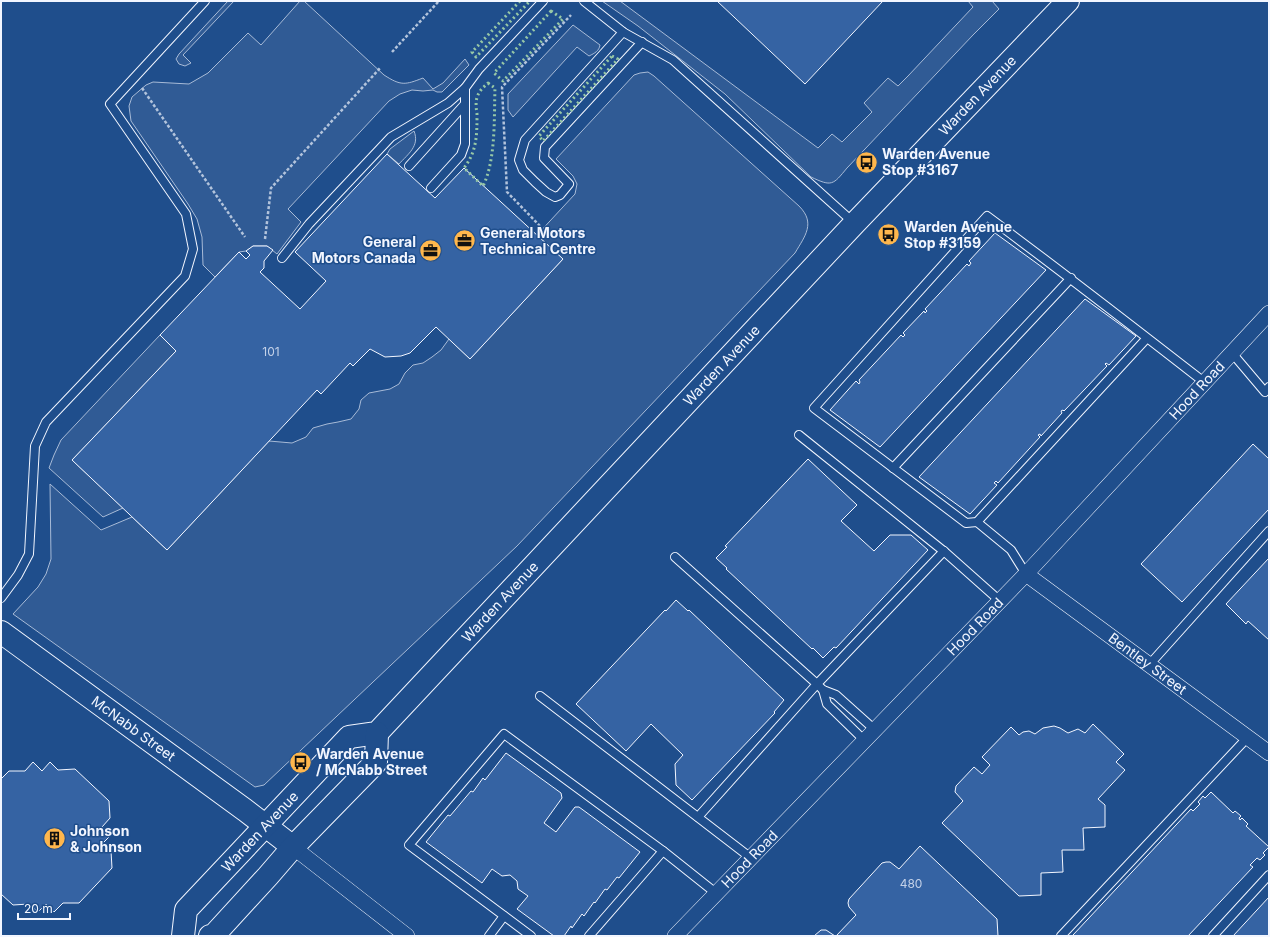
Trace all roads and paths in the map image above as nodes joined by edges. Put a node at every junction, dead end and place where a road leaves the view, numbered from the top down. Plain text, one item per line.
1 (205, 1) edge
2 (439, 1) edge
3 (543, 1) edge
4 (584, 1) edge
5 (1068, 1) edge
6 (571, 15) dead end
7 (623, 32) junction
8 (642, 42) junction
9 (392, 52) dead end
10 (381, 67) dead end
11 (134, 78) junction
12 (465, 88) junction
13 (464, 105) junction
14 (409, 166) dead end
15 (431, 188) dead end
16 (855, 224) junction
17 (540, 226) dead end
18 (245, 237) dead end
19 (265, 239) dead end
20 (282, 258) dead end
21 (1071, 278) junction
22 (1269, 313) edge
23 (1147, 338) junction
24 (1232, 353) junction
25 (1204, 382) junction
26 (1268, 392) edge
27 (799, 435) dead end
28 (893, 468) junction
29 (977, 522) junction
30 (1269, 531) edge
31 (944, 551) junction
32 (675, 557) dead end
33 (1026, 574) junction
34 (1, 598) edge
35 (1000, 601) junction
36 (1, 632) edge
37 (1149, 665) junction
38 (816, 684) junction
39 (823, 690) junction
40 (540, 696) dead end
41 (875, 730) junction
42 (377, 733) junction
43 (1248, 737) junction
44 (865, 741) junction
45 (1269, 753) edge
46 (698, 817) junction
47 (266, 826) junction
48 (293, 847) junction
49 (662, 852) junction
50 (751, 858) junction
51 (1269, 875) edge
52 (717, 894) junction
53 (504, 916) junction
54 (183, 936) edge
55 (210, 936) edge
56 (407, 936) edge
57 (489, 936) edge
58 (531, 936) edge
59 (589, 936) edge
60 (675, 936) edge
61 (1061, 936) edge
62 (1213, 936) edge

1 - 11 lane
2 - 9 path
3 - 12 lane
4 - 7 lane
5 - 16 main road, Warden Avenue
6 - 17 path
7 - 8 lane
7 - 8 lane
8 - 16 lane
10 - 19 path
11 - 18 path
11 - 34 lane
12 - 13 lane
12 - 20 lane
13 - 14 lane
13 - 15 lane
16 - 42 main road, Warden Avenue
21 - 23 lane
21 - 28 lane
21 - 28 lane
22 - 24 street, Hood Road
23 - 25 lane
23 - 29 lane
24 - 25 street, Hood Road
24 - 26 lane
25 - 33 street, Hood Road
27 - 31 lane
28 - 29 lane
29 - 33 lane
30 - 37 lane
31 - 35 lane
31 - 38 lane
32 - 38 lane
33 - 35 street, Hood Road
33 - 37 street, Bentley Street
35 - 41 street, Hood Road
36 - 47 main road, McNabb Street
37 - 43 street, Bentley Street
38 - 39 lane
38 - 46 lane
39 - 41 lane
39 - 44 lane
40 - 46 lane
41 - 44 street, Hood Road
42 - 47 main road, Warden Avenue
42 - 48 main road
43 - 45 street, Bentley Street
43 - 61 lane
44 - 50 street, Hood Road
46 - 50 lane
47 - 48 main road, McNabb Street
47 - 54 main road, Warden Avenue
48 - 55 main road
48 - 56 street
49 - 52 lane
49 - 53 lane
49 - 59 lane
50 - 52 street, Hood Road
51 - 62 lane
52 - 60 street, Hood Road
53 - 57 lane
53 - 58 lane

